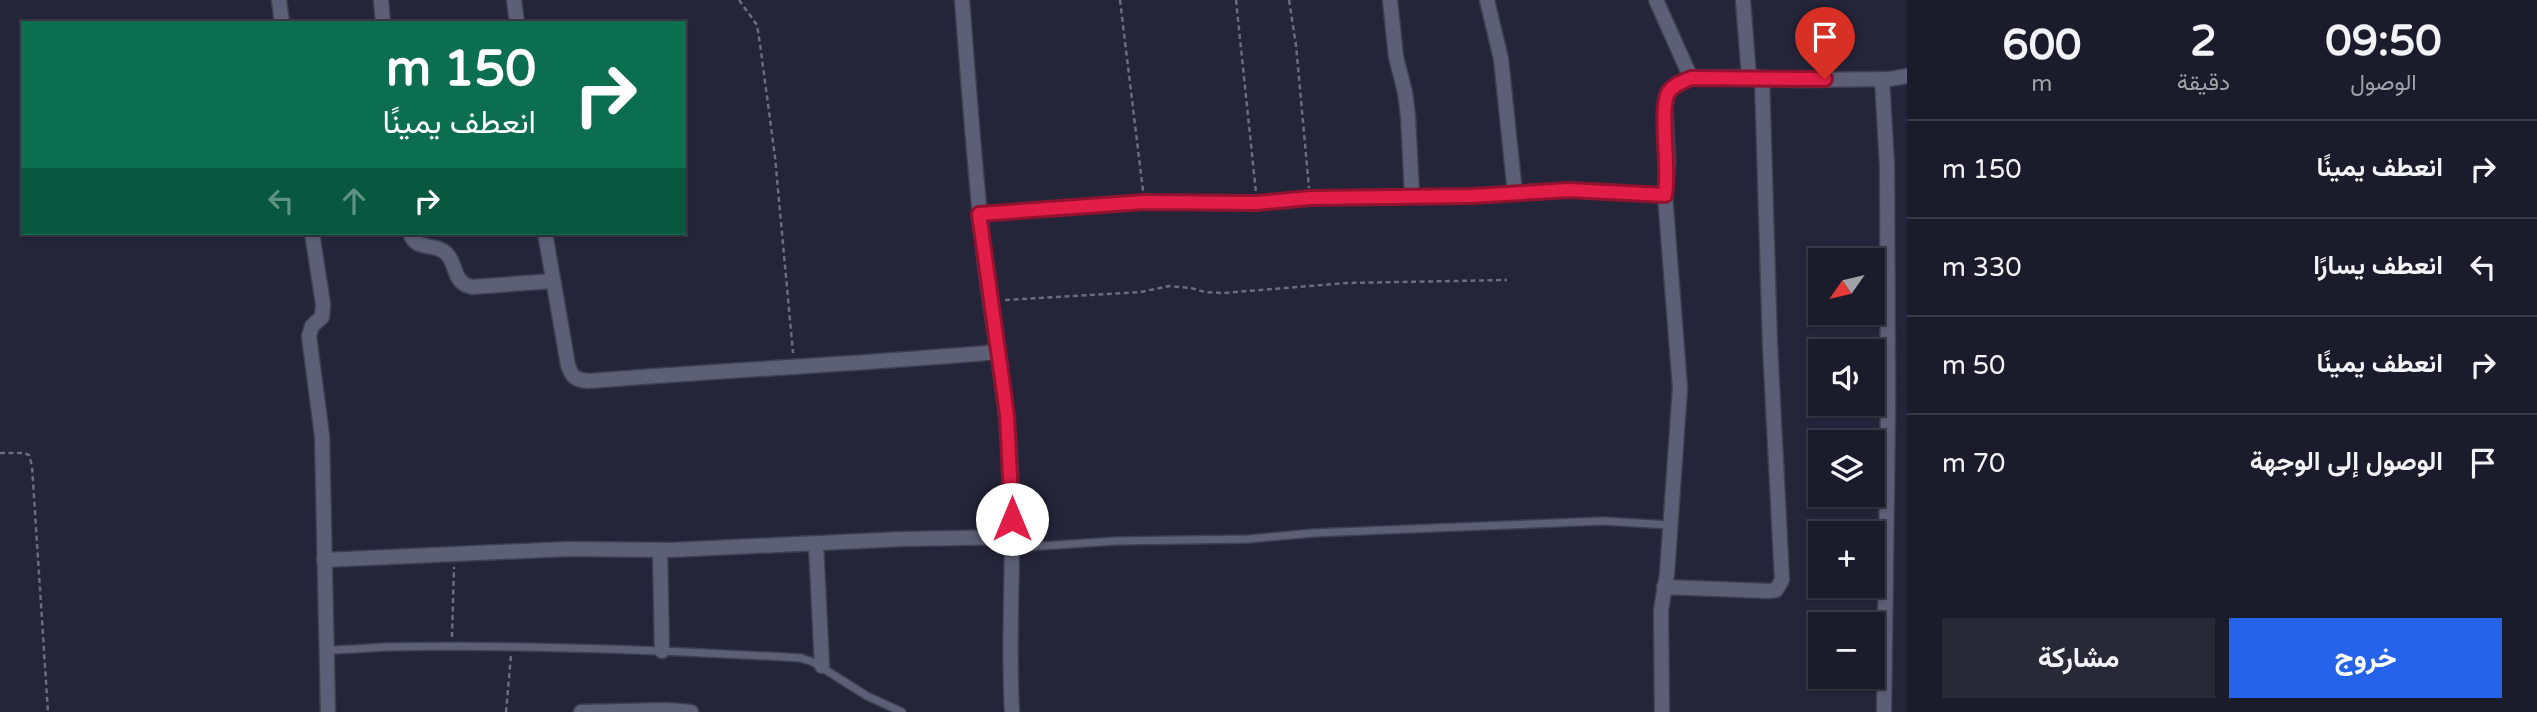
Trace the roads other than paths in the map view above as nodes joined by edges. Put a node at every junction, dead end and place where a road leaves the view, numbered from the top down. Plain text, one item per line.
1 (279, 0) edge
2 (381, 0) edge
3 (514, 0) edge
4 (962, 0) edge
5 (1390, 0) edge
6 (1487, 0) edge
7 (1656, 0) edge
8 (1742, 0) edge
9 (282, 21) edge
10 (383, 21) edge
11 (516, 21) edge
12 (1907, 76) edge
13 (1756, 77) junction
14 (1691, 78) junction
15 (1882, 79) junction
16 (1515, 192) junction
17 (1412, 195) junction
18 (1665, 195) junction
19 (979, 214) junction
20 (312, 235) edge
21 (411, 235) edge
22 (545, 235) edge
23 (554, 281) junction
24 (998, 352) junction
25 (1671, 525) junction
26 (1011, 542) junction
27 (816, 544) junction
28 (660, 550) junction
29 (324, 560) junction
30 (1664, 587) junction
31 (327, 650) junction
32 (662, 651) junction
33 (821, 666) junction
34 (328, 712) edge
35 (581, 712) edge
36 (691, 712) edge
37 (902, 712) edge
38 (1012, 712) edge
39 (1662, 712) edge
40 (1884, 712) edge

1 - 9 street
2 - 10 street
3 - 11 street
4 - 19 street
5 - 17 street
6 - 16 street
7 - 14 street
8 - 13 street
12 - 15 street
13 - 14 street
13 - 15 street
13 - 30 street
14 - 18 street
15 - 40 street
16 - 17 lane
16 - 18 lane
17 - 19 lane
18 - 25 street
19 - 24 street
20 - 29 street
21 - 23 street
22 - 23 street
23 - 24 street
24 - 26 street
25 - 26 lane
25 - 30 street
26 - 27 street
26 - 38 street
27 - 28 street
27 - 33 street
28 - 29 street
28 - 32 street
29 - 31 street
30 - 39 street
31 - 32 lane
31 - 34 street
32 - 33 lane
33 - 37 lane
35 - 36 street

